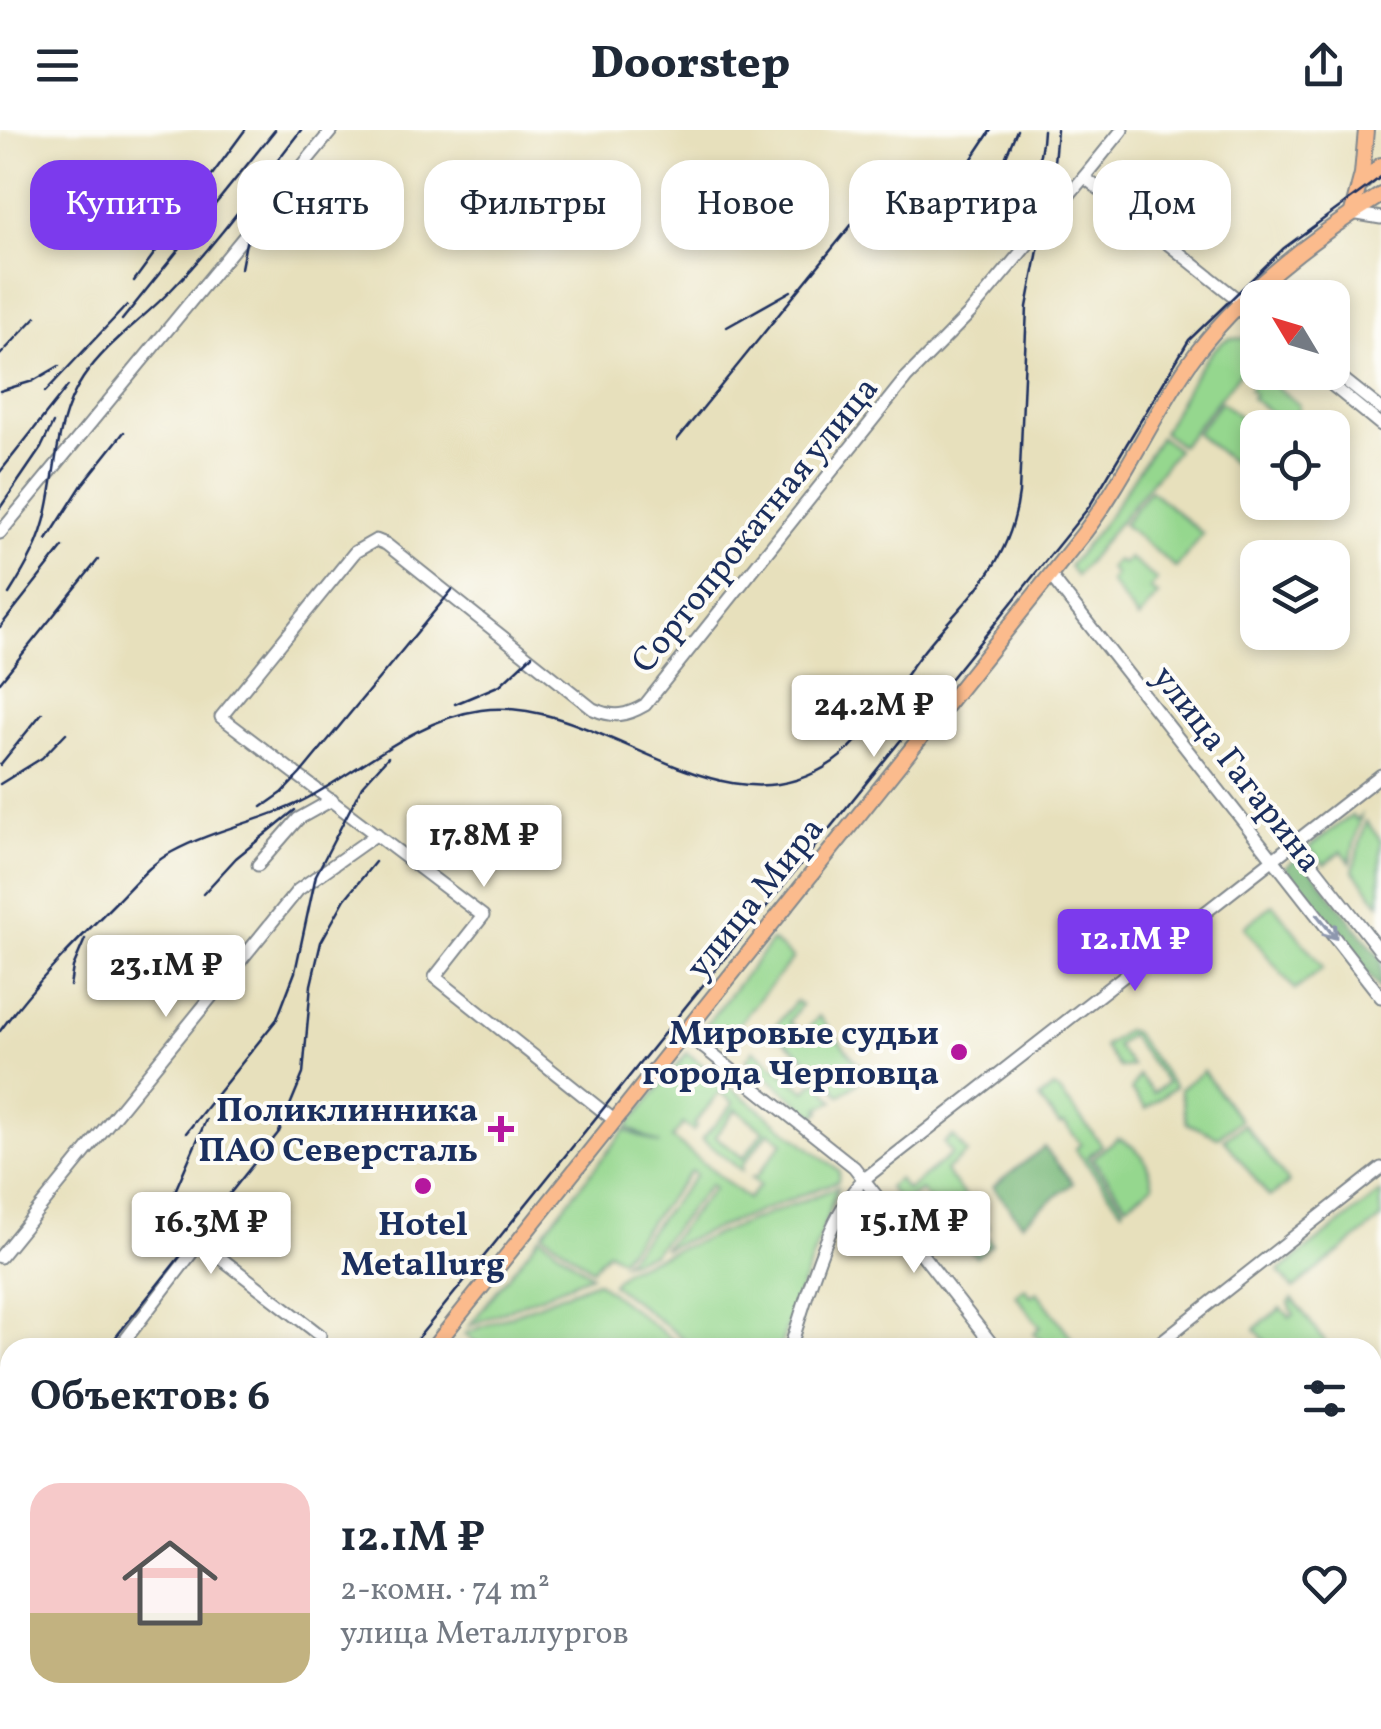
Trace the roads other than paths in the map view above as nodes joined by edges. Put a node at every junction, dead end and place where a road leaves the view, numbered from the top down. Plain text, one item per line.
1 (332, 130) edge
2 (1122, 130) edge
3 (1366, 136) edge
4 (1381, 162) edge
5 (1084, 177) junction
6 (1360, 185) junction
7 (1381, 194) edge
8 (1352, 213) junction
9 (1381, 218) edge
10 (1269, 280) edge
11 (1240, 302) edge
12 (1240, 304) edge
13 (1350, 384) edge
14 (1338, 390) edge
15 (1381, 409) edge
16 (1381, 425) edge
17 (0, 534) edge
18 (1050, 575) junction
19 (1381, 775) edge
20 (332, 800) junction
21 (377, 834) junction
22 (1295, 842) junction
23 (1273, 858) junction
24 (258, 865) dead end
25 (1381, 952) edge
26 (1381, 996) edge
27 (684, 1032) junction
28 (614, 1120) junction
29 (1381, 1168) edge
30 (863, 1180) junction
31 (0, 1257) edge
32 (452, 1323) junction
33 (320, 1335) dead end
34 (127, 1338) edge
35 (440, 1338) edge
36 (452, 1338) edge
37 (794, 1338) edge
38 (986, 1338) edge
39 (1166, 1338) edge

1 - 17 street
2 - 5 street
3 - 4 main road
3 - 6 main road
4 - 6 main road
5 - 11 street
5 - 20 street, Сортопрокатная улица
6 - 8 main road
7 - 8 main road, улица Мира
8 - 9 street
8 - 10 main road, улица Мира
12 - 18 main road, улица Мира
13 - 15 street
14 - 16 street
18 - 23 street, улица Гагарина
18 - 27 main road, улица Мира
19 - 22 street
20 - 21 street
20 - 24 street
21 - 28 street
21 - 31 street
22 - 23 street
22 - 25 street, улица Гагарина
23 -> 26 street, улица Гагарина
23 - 30 street
27 - 28 main road, улица Мира
27 - 30 street
28 - 32 main road, улица Мира
29 - 39 street
30 - 37 street
30 - 38 street
32 - 35 main road, улица Мира
32 - 36 main road
33 - 34 street

